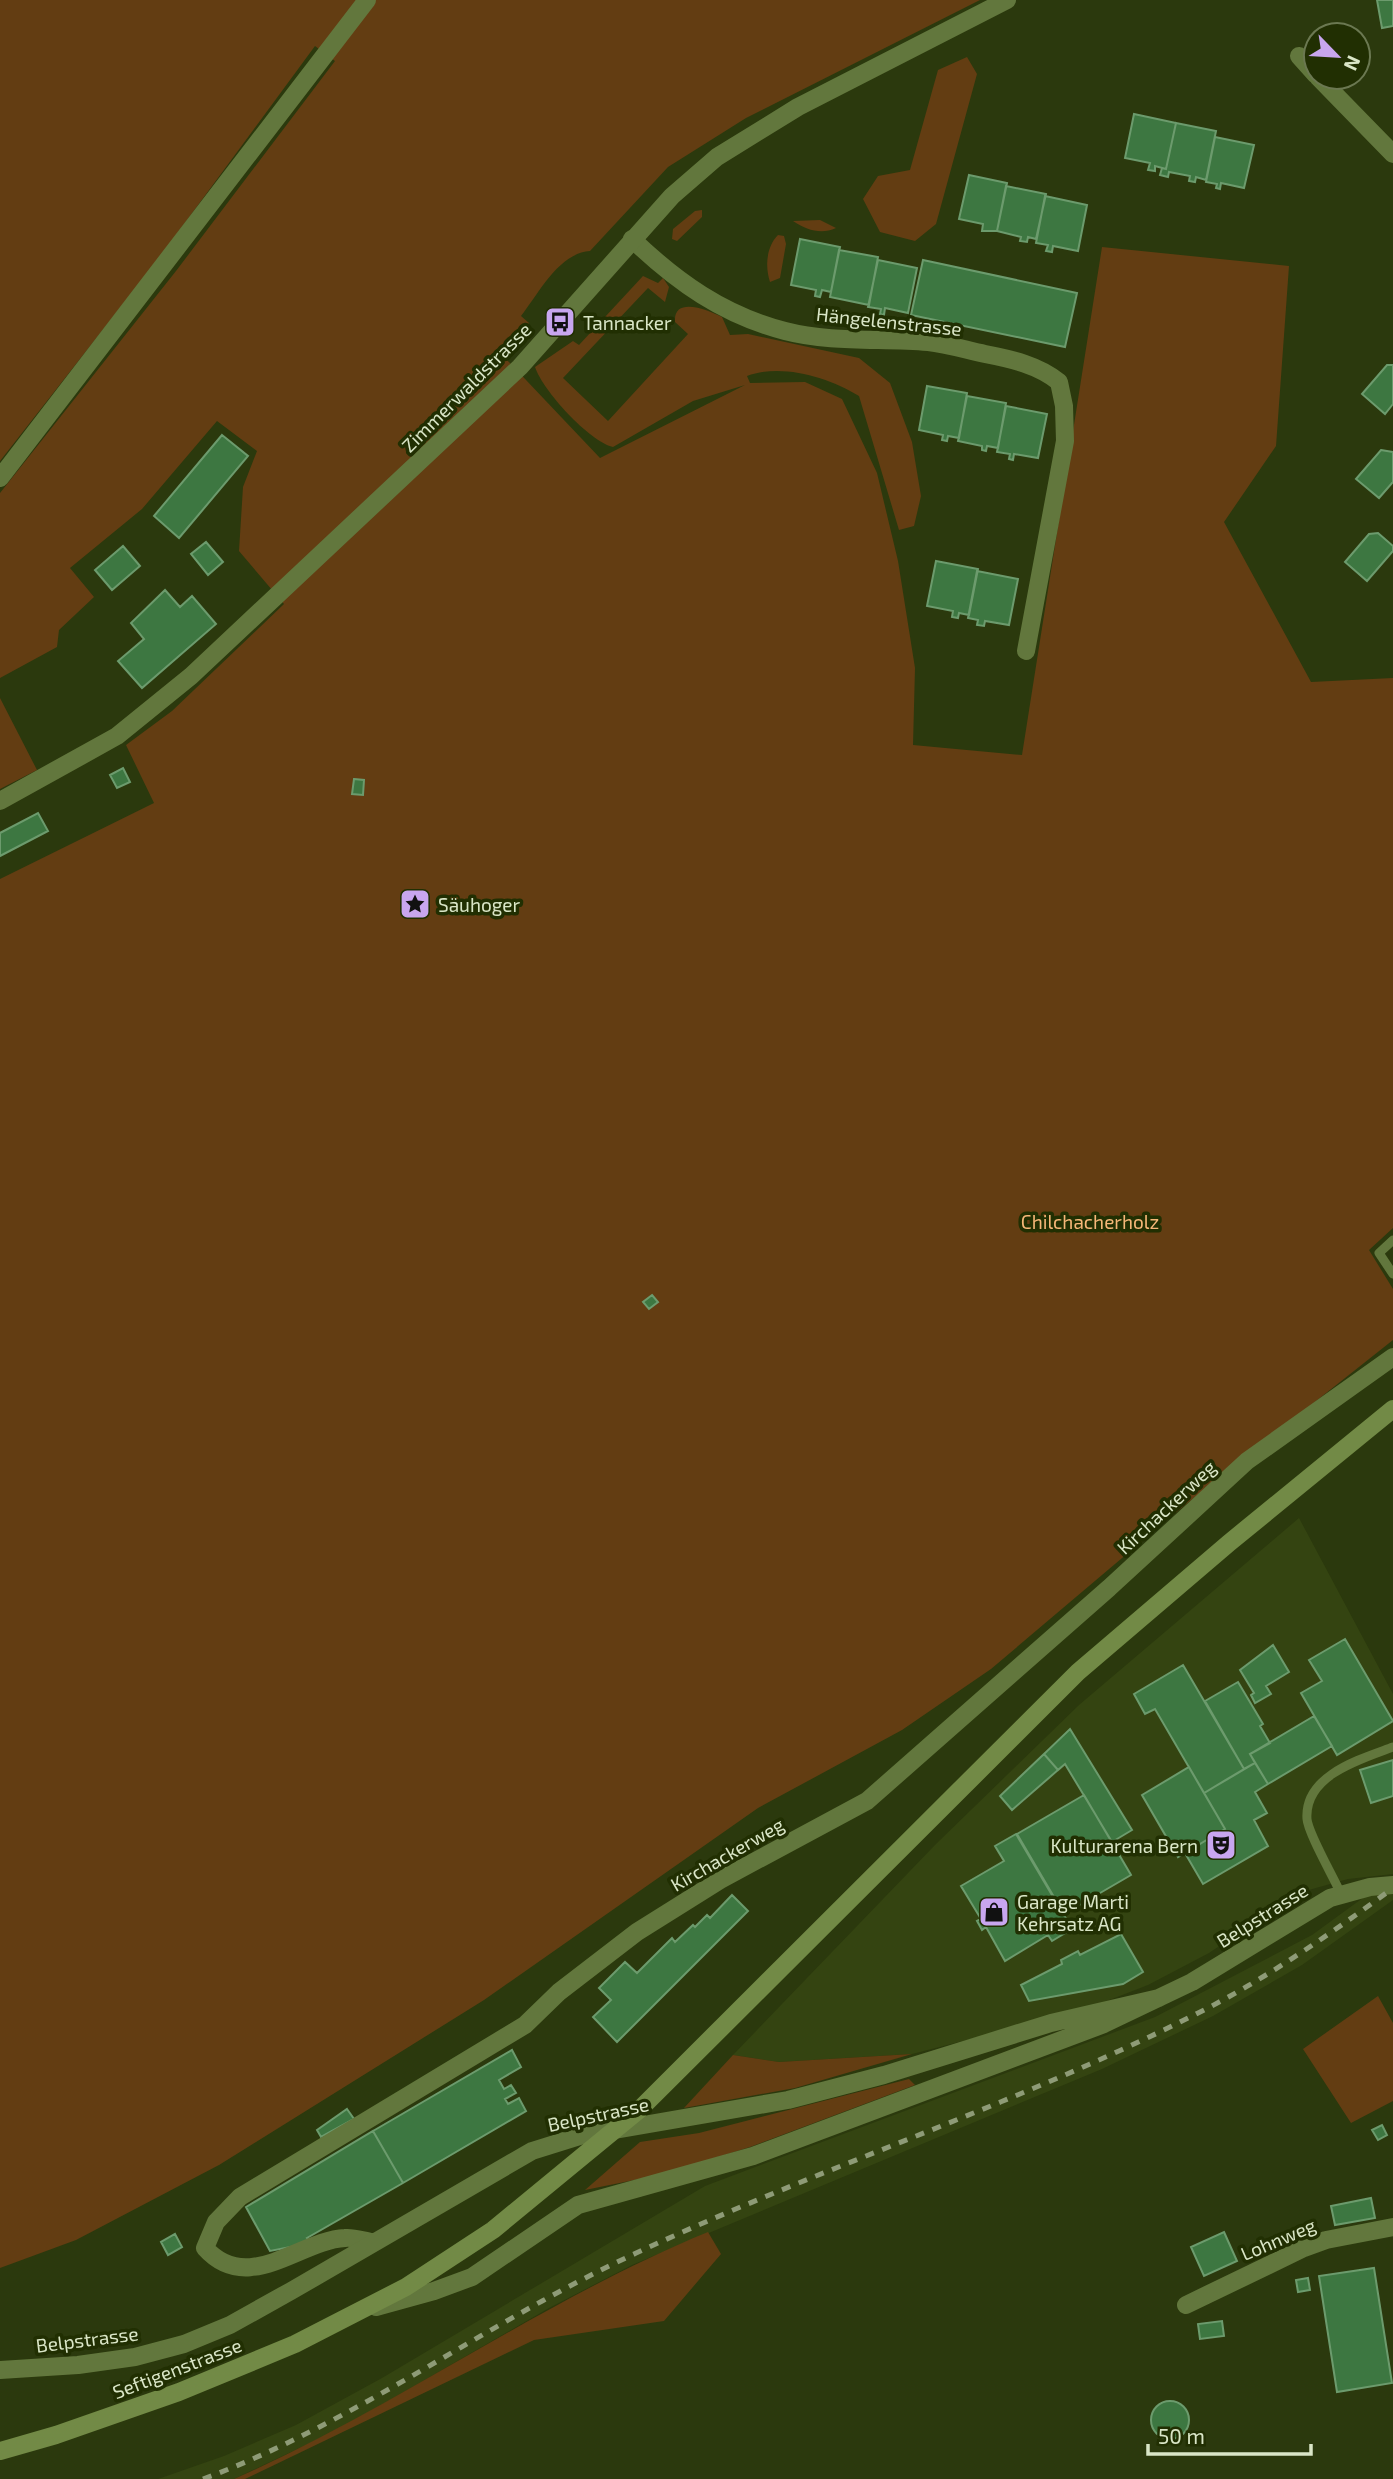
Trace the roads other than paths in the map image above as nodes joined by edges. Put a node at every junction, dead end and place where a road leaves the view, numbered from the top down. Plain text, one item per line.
1 (367, 0) edge
2 (1007, 0) edge
3 (1299, 56) dead end
4 (1302, 59) edge
5 (1332, 91) edge
6 (1393, 154) edge
7 (632, 239) junction
8 (0, 478) edge
9 (1026, 651) dead end
10 (0, 801) edge
11 (1393, 1240) edge
12 (1393, 1274) edge
13 (1393, 1357) edge
14 (1393, 1409) edge
15 (1393, 1747) edge
16 (1393, 1885) edge
17 (1341, 1894) junction
18 (1159, 1998) junction
19 (1393, 2227) edge
20 (372, 2242) junction
21 (1186, 2305) dead end
22 (362, 2310) junction
23 (0, 2370) edge
24 (0, 2451) edge

1 - 8 street
2 - 7 street, Zimmerwaldstrasse
3 - 4 street
5 - 6 street
7 - 9 street, Hängelenstrasse
7 - 10 street, Zimmerwaldstrasse
11 - 12 lane
13 - 20 street, Kirchackerweg
14 - 22 main road, Seftigenstrasse
15 - 17 lane
16 - 17 street, Belpstrasse
17 - 18 street, Belpstrasse
18 - 20 street, Belpstrasse
18 - 22 street, Belpstrasse
19 - 21 street, Lohnweg
20 - 23 street, Belpstrasse
22 - 24 main road, Seftigenstrasse

